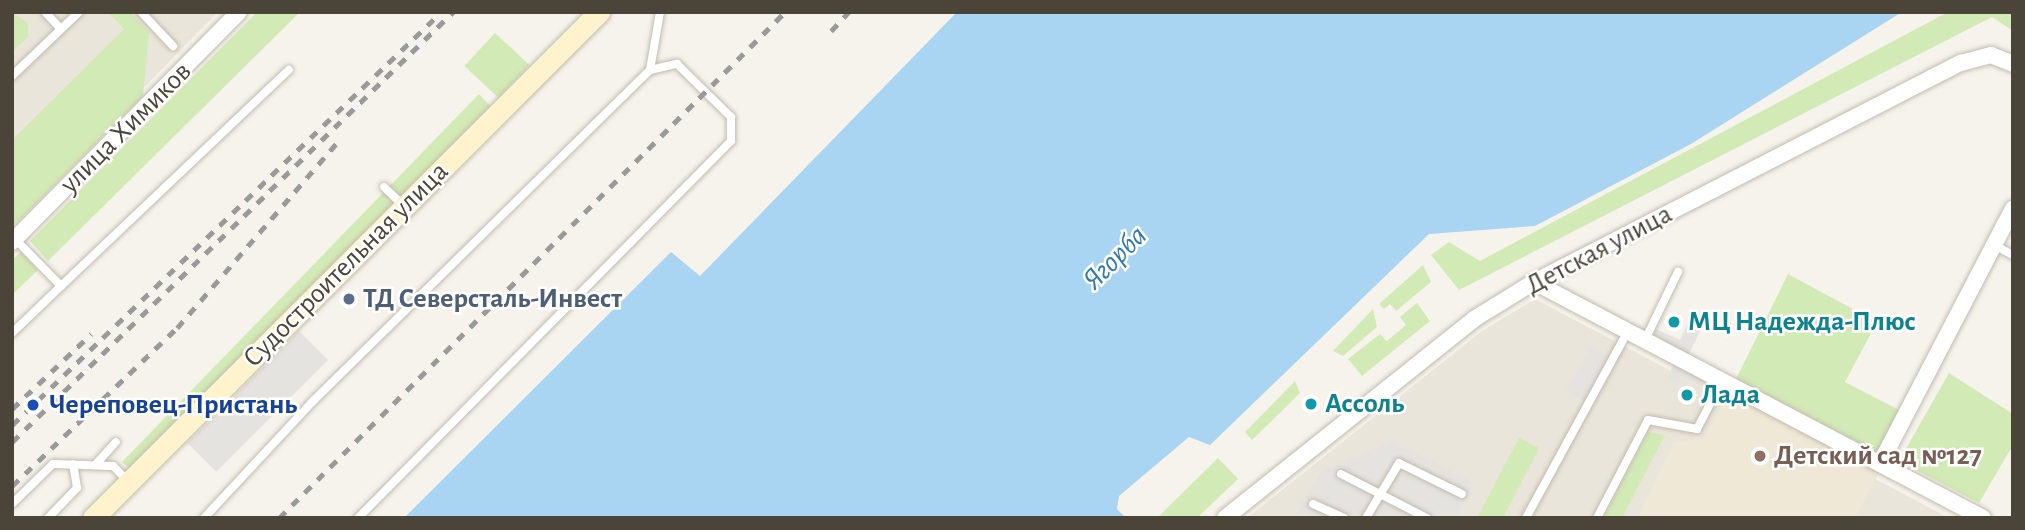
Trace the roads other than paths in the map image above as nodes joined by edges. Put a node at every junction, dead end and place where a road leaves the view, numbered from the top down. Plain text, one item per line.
1 (45, 12) edge
2 (79, 12) edge
3 (141, 12) edge
4 (239, 12) edge
5 (599, 12) edge
6 (660, 12) edge
7 (61, 29) junction
8 (173, 46) dead end
9 (2013, 64) edge
10 (289, 70) dead end
11 (650, 70) junction
12 (12, 76) edge
13 (384, 187) dead end
14 (404, 206) junction
15 (2013, 209) edge
16 (14, 240) edge
17 (1994, 245) junction
18 (2013, 255) edge
19 (1678, 272) dead end
20 (1534, 282) junction
21 (61, 286) junction
22 (1628, 331) junction
23 (12, 333) edge
24 (1645, 340) junction
25 (1722, 381) junction
26 (116, 442) dead end
27 (97, 463) junction
28 (73, 464) junction
29 (1880, 464) junction
30 (1341, 474) dead end
31 (129, 482) junction
32 (1462, 494) dead end
33 (1380, 495) junction
34 (12, 504) edge
35 (1313, 504) dead end
36 (48, 518) edge
37 (93, 518) edge
38 (204, 518) edge
39 (358, 518) edge
40 (1225, 518) edge
41 (1344, 518) edge
42 (1366, 518) edge
43 (1427, 518) edge
44 (1526, 518) edge
45 (1597, 518) edge
46 (1983, 518) edge

1 - 7 lane
2 - 7 lane
3 - 8 lane
4 - 16 street, улица Химиков
5 - 14 main road, Судостроительная улица
6 - 11 lane
7 - 12 lane
9 - 20 street, Детская улица
10 - 21 lane
11 - 38 lane
11 - 39 lane
13 - 14 lane
14 - 31 main road, Судостроительная улица
15 - 17 street
16 - 21 lane
17 - 18 lane
17 - 29 street
19 - 24 lane
20 - 22 street
20 - 40 street, Детская улица
21 - 23 lane
22 - 24 street
22 - 44 lane
24 - 25 street
25 - 29 street
25 - 45 lane
26 - 27 lane
27 - 28 lane
27 - 31 lane
28 - 34 lane
28 - 36 lane
29 - 46 street
30 - 33 lane
31 - 37 main road, Судостроительная улица
32 - 33 lane
33 - 42 lane
33 - 43 lane
35 - 41 lane

